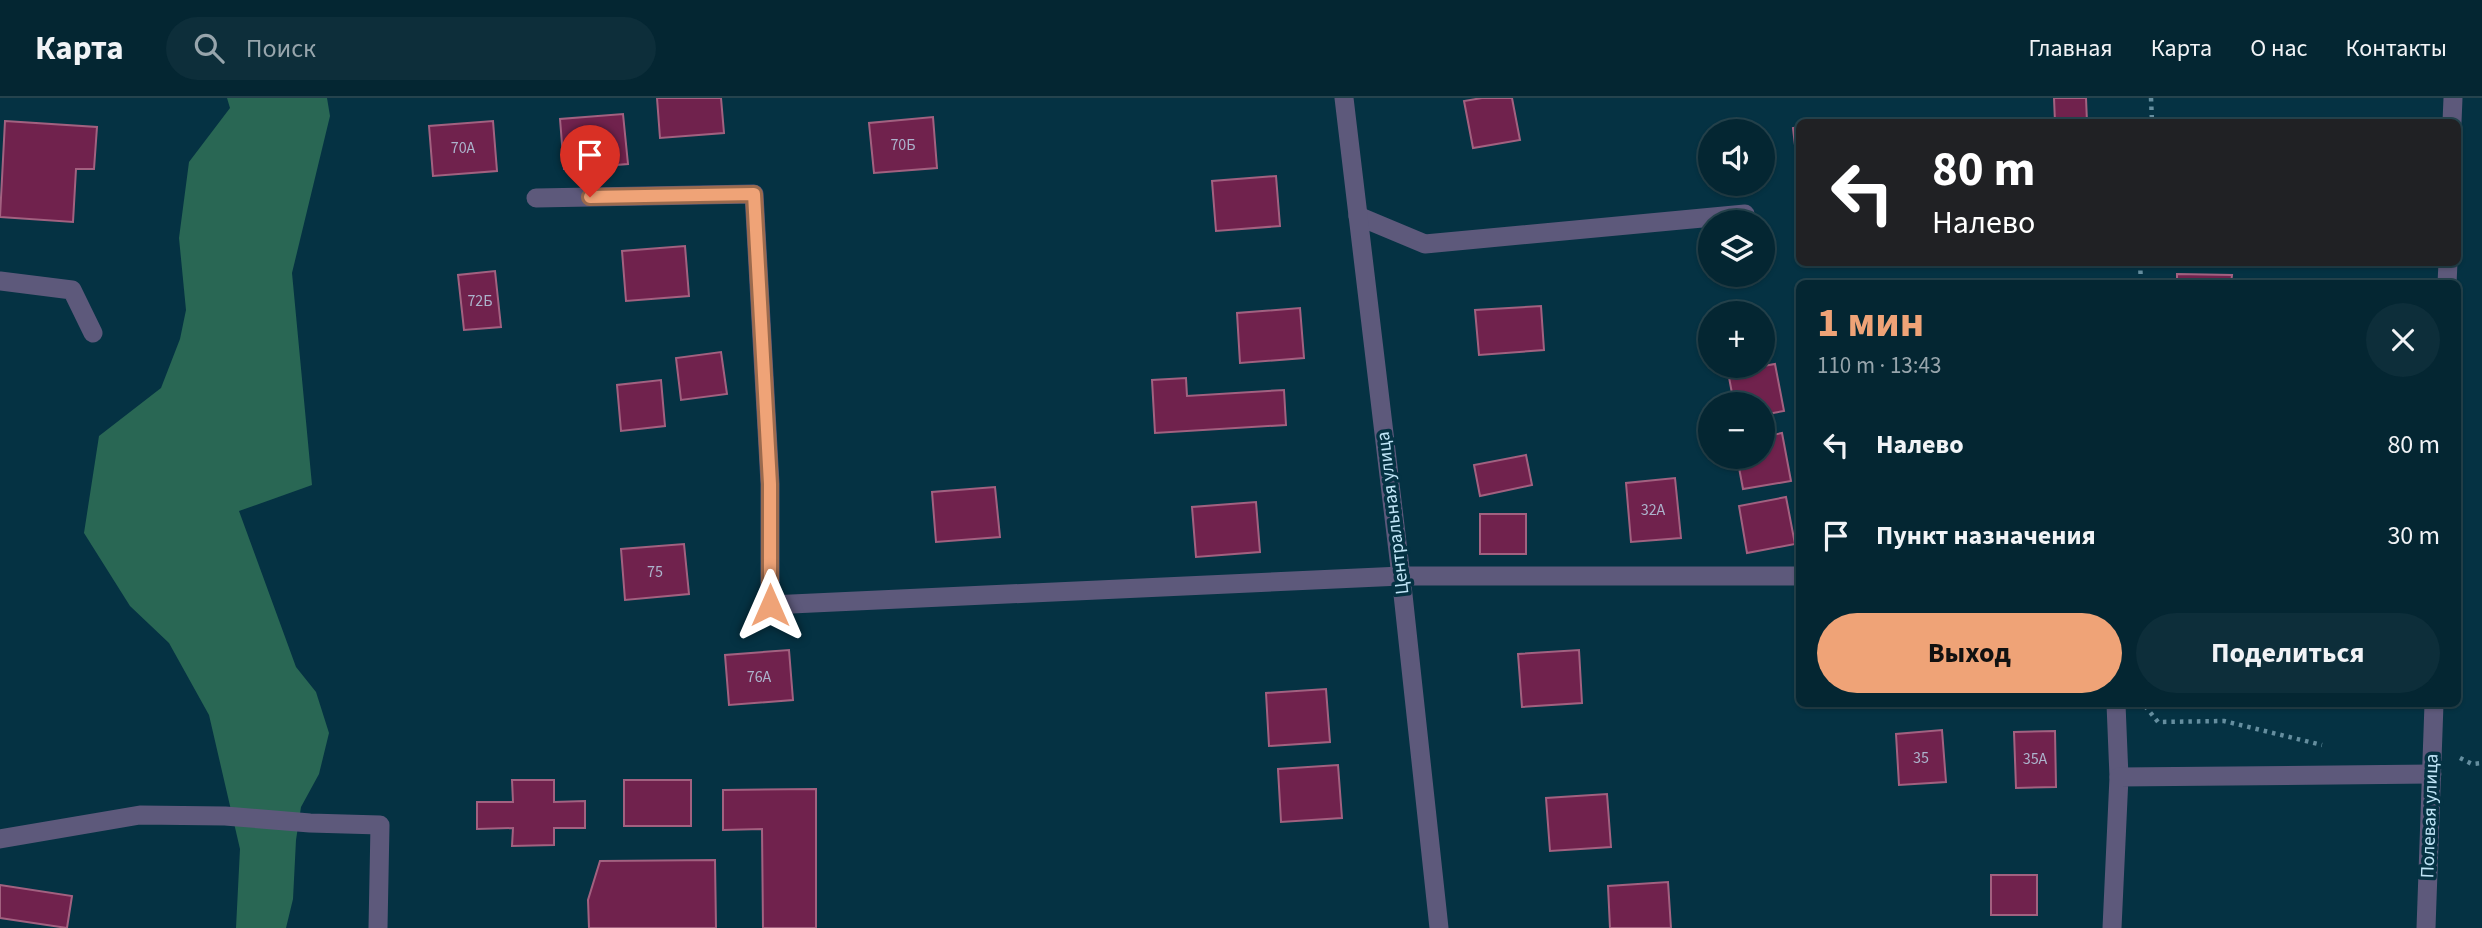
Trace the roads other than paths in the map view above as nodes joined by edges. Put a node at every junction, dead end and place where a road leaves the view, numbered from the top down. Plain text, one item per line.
1 (1344, 98) edge
2 (2453, 98) edge
3 (2452, 119) edge
4 (536, 198) dead end
5 (1358, 216) junction
6 (1698, 218) edge
7 (0, 281) edge
8 (93, 332) dead end
9 (1401, 576) junction
10 (1796, 576) edge
11 (2116, 707) edge
12 (2434, 707) edge
13 (2432, 774) junction
14 (2119, 777) junction
15 (0, 839) edge
16 (378, 928) edge
17 (1439, 928) edge
18 (2112, 928) edge
19 (2426, 928) edge

1 - 5 street, Центральная улица
2 - 3 street
4 - 9 street
5 - 6 street
5 - 9 street, Центральная улица
7 - 8 street
9 - 10 street
9 - 17 street, Центральная улица
11 - 14 street
12 - 13 street, Полевая улица
13 - 14 street
13 - 19 street, Полевая улица
14 - 18 street
15 - 16 street

